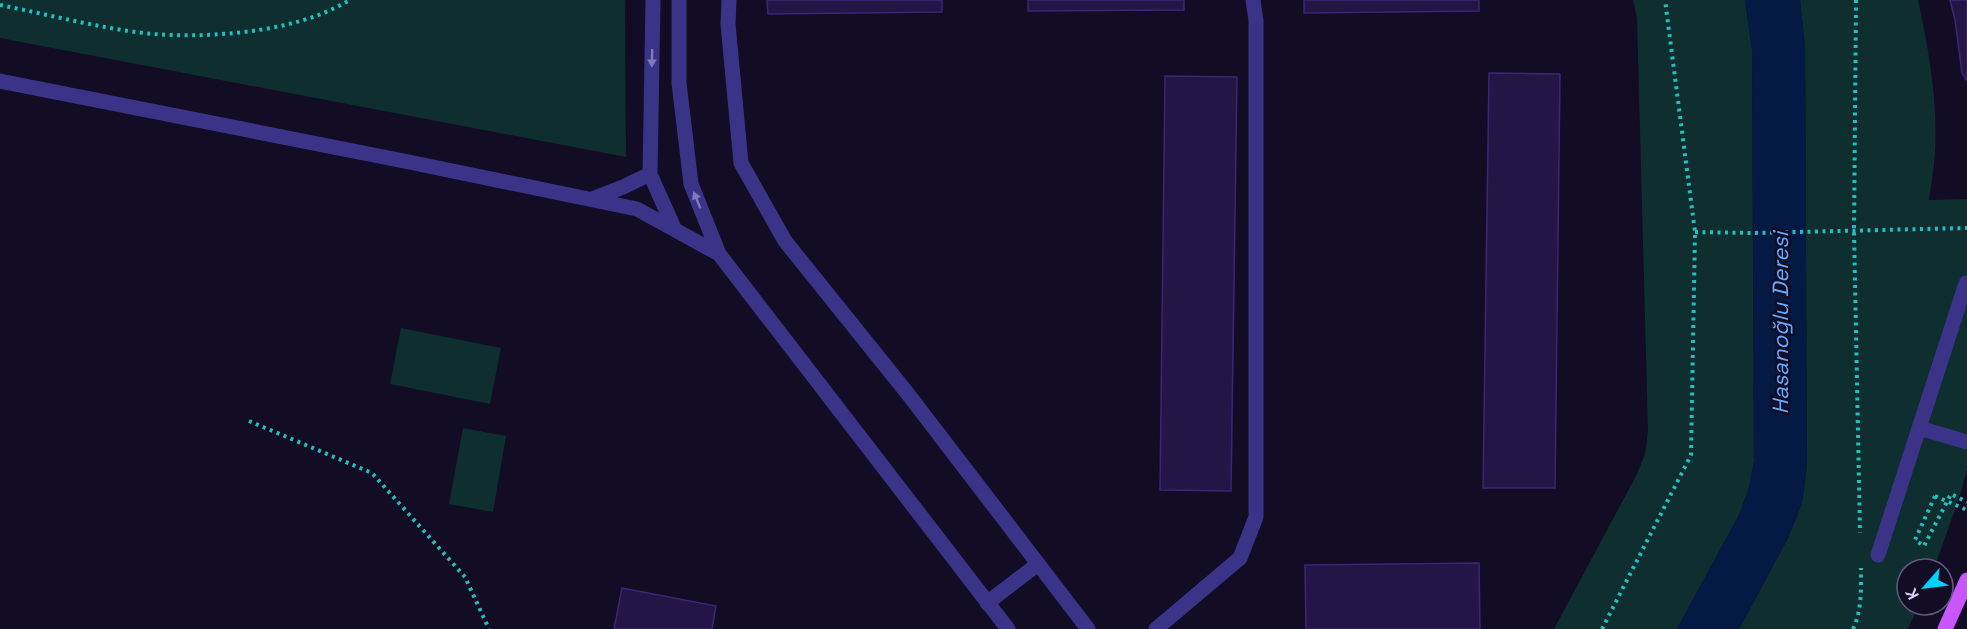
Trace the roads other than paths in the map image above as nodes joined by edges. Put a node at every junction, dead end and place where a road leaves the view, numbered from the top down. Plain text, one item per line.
1 (653, 0) edge
2 (680, 0) edge
3 (729, 0) edge
4 (1252, 0) edge
5 (0, 81) edge
6 (650, 174) junction
7 (591, 199) junction
8 (675, 230) junction
9 (719, 254) junction
10 (1966, 283) edge
11 (1919, 428) junction
12 (1967, 442) edge
13 (1878, 555) dead end
14 (1038, 564) junction
15 (1967, 580) edge
16 (987, 603) junction
17 (1008, 629) edge
18 (1088, 629) edge
19 (1156, 629) edge
20 (1945, 629) edge

1 -> 6 street
9 -> 2 street
3 - 14 street
4 - 19 street
5 - 7 street
6 - 7 street
6 - 8 street
7 - 8 street
8 - 9 street
9 - 16 street
10 - 11 street
11 - 12 street
11 - 13 street
14 - 16 street
14 - 18 street
15 - 20 main road
16 - 17 street

